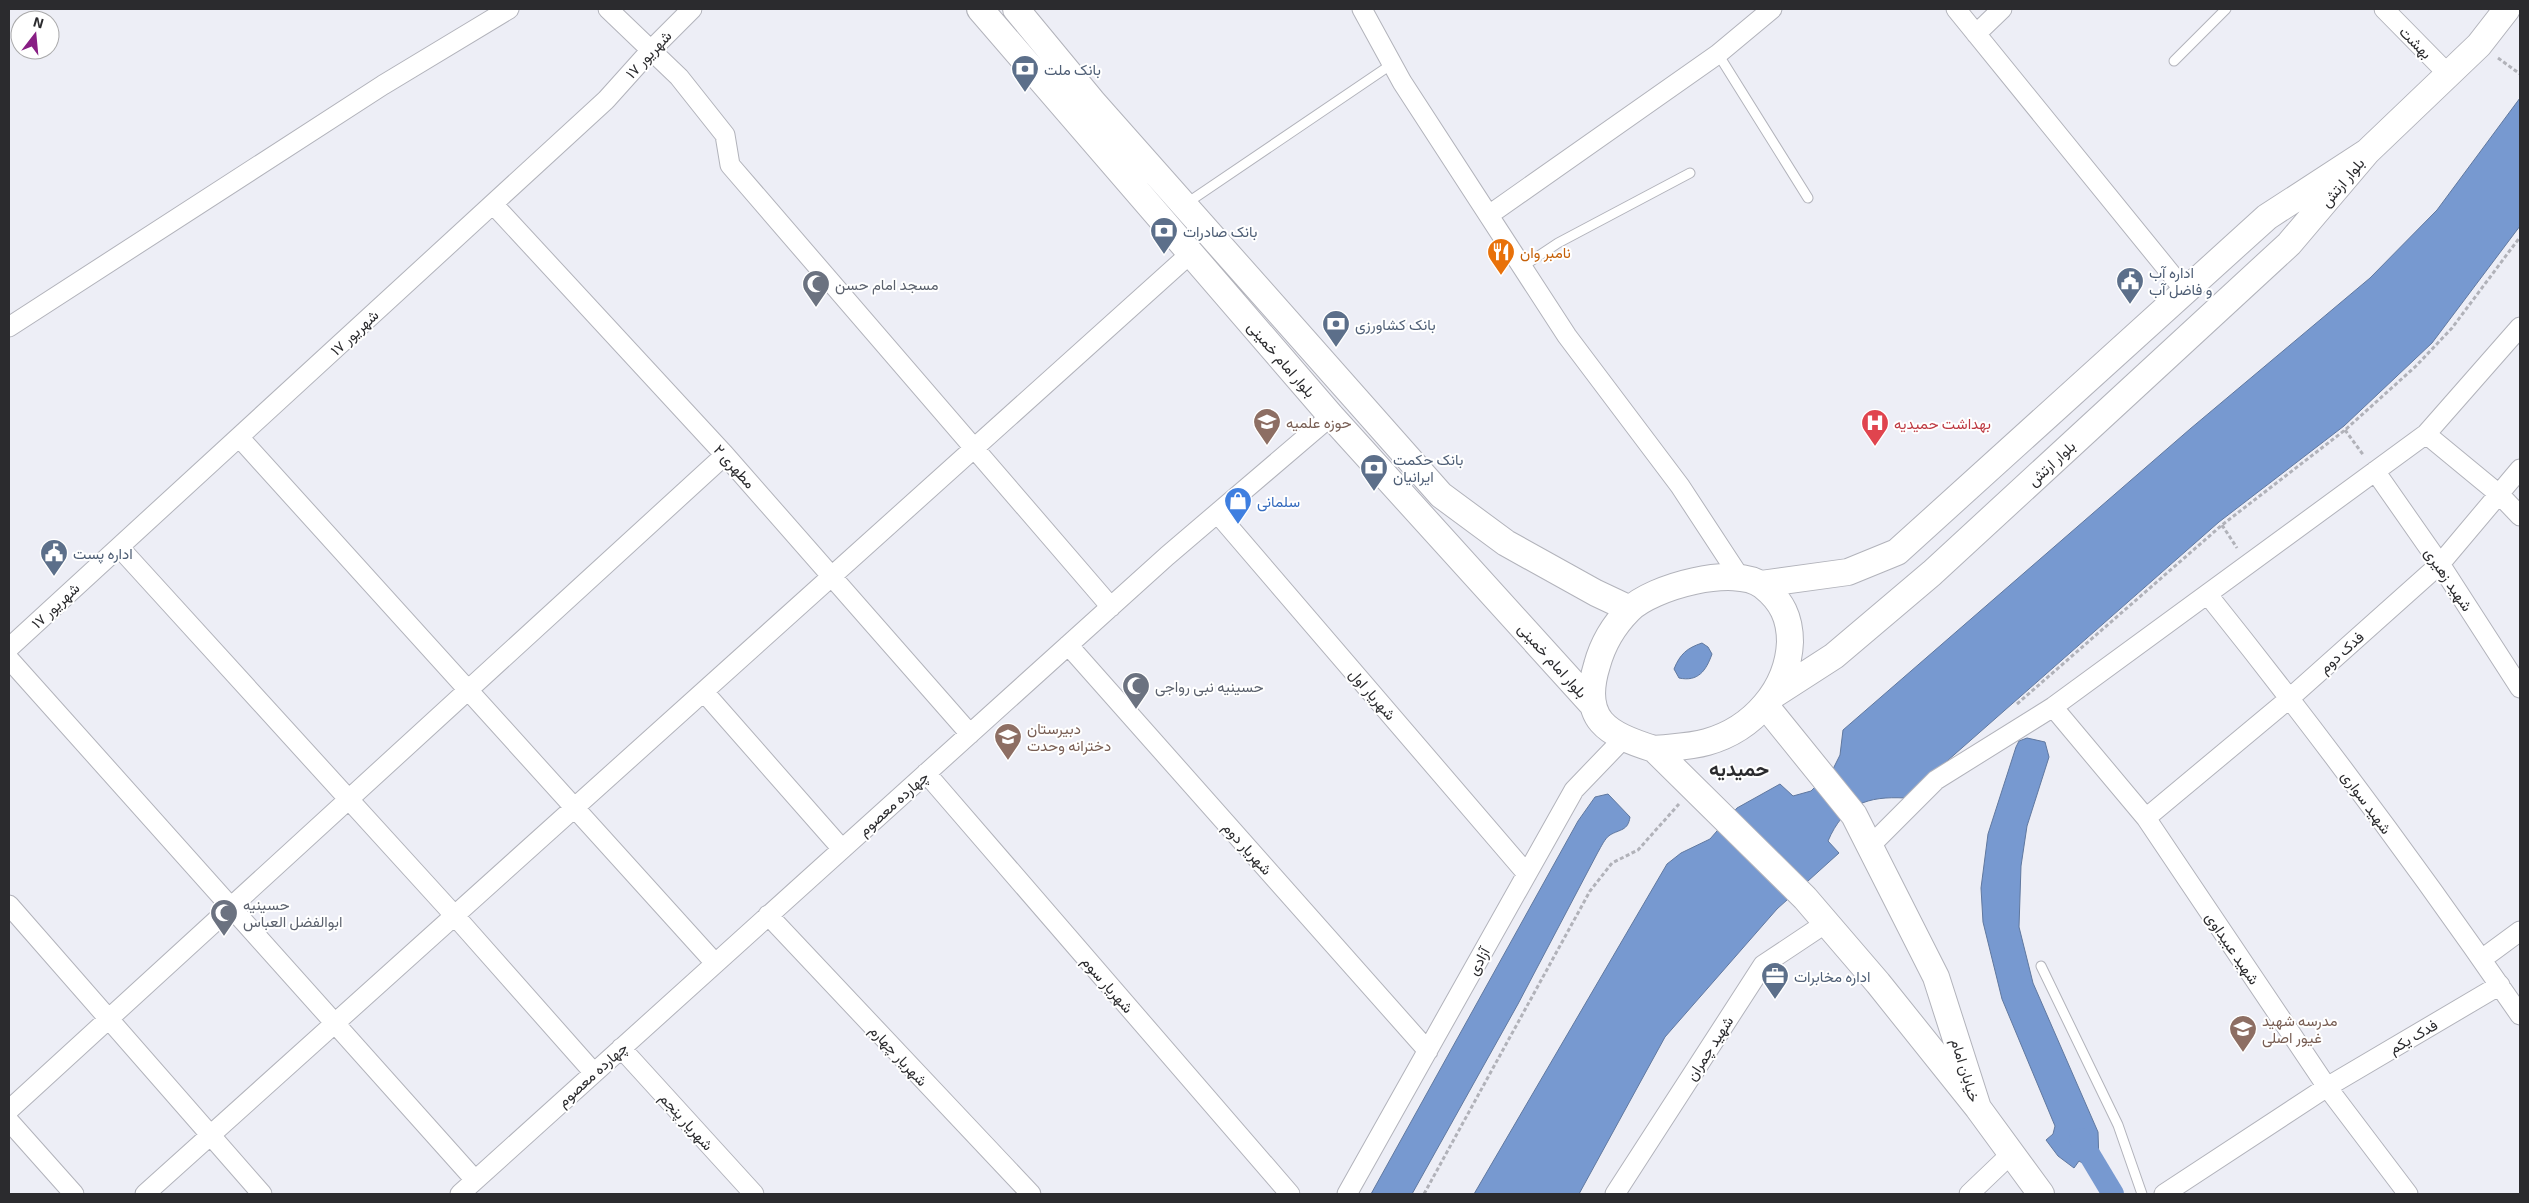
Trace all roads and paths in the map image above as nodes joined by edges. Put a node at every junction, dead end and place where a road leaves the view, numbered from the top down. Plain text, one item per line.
1 (508, 9) edge
2 (608, 9) edge
3 (692, 9) edge
4 (980, 9) edge
5 (1016, 9) edge
6 (1362, 9) edge
7 (1772, 9) edge
8 (1956, 9) edge
9 (2002, 9) edge
10 (2226, 9) edge
11 (2384, 9) edge
12 (2507, 9) edge
13 (1976, 34) junction
14 (650, 51) junction
15 (1718, 54) junction
16 (2174, 61) dead end
17 (1392, 64) junction
18 (2448, 74) junction
19 (2368, 152) junction
20 (1690, 172) dead end
21 (1808, 198) dead end
22 (493, 204) junction
23 (1184, 205) junction
24 (1489, 216) junction
25 (2520, 237) edge
26 (1190, 254) junction
27 (1522, 267) junction
28 (2185, 291) junction
29 (9, 327) edge
30 (2520, 327) edge
31 (1331, 416) junction
32 (2345, 430) junction
33 (2426, 434) junction
34 (239, 437) junction
35 (974, 448) junction
36 (725, 455) junction
37 (2520, 469) edge
38 (2375, 472) junction
39 (2500, 494) junction
40 (1218, 514) junction
41 (2520, 516) edge
42 (2222, 525) junction
43 (119, 547) junction
44 (2248, 564) junction
45 (2440, 564) junction
46 (832, 576) junction
47 (1751, 581) junction
48 (2208, 595) junction
49 (1111, 606) junction
50 (1630, 609) junction
51 (1068, 645) junction
52 (9, 648) edge
53 (9, 659) edge
54 (2520, 688) edge
55 (467, 690) junction
56 (704, 692) junction
57 (2290, 698) junction
58 (1768, 701) junction
59 (1591, 702) junction
60 (2016, 706) dead end
61 (2053, 707) junction
62 (970, 734) junction
63 (1623, 739) junction
64 (1654, 749) junction
65 (926, 773) junction
66 (1694, 788) junction
67 (347, 800) junction
68 (575, 808) junction
69 (2146, 818) junction
70 (1870, 846) junction
71 (842, 849) junction
72 (1527, 874) junction
73 (9, 905) edge
74 (230, 907) junction
75 (454, 916) junction
76 (768, 916) junction
77 (1826, 923) junction
78 (2520, 931) edge
79 (2482, 959) junction
80 (715, 963) junction
81 (2041, 966) dead end
82 (2500, 985) junction
83 (2520, 1015) edge
84 (108, 1019) junction
85 (334, 1024) junction
86 (621, 1048) junction
87 (1428, 1051) junction
88 (594, 1073) junction
89 (2326, 1087) junction
90 (1978, 1108) junction
91 (9, 1110) edge
92 (9, 1121) edge
93 (211, 1135) junction
94 (2012, 1154) junction
95 (475, 1180) junction
96 (74, 1194) edge
97 (145, 1194) edge
98 (262, 1194) edge
99 (460, 1194) edge
100 (754, 1194) edge
101 (1031, 1194) edge
102 (1290, 1194) edge
103 (1347, 1194) edge
104 (1424, 1194) edge
105 (1615, 1194) edge
106 (1969, 1194) edge
107 (2041, 1194) edge
108 (2142, 1194) edge
109 (2164, 1194) edge
110 (2408, 1194) edge

1 - 29 street
2 - 14 street
3 - 14 street, ۱۷ شهریور
4 - 26 main road, بلوار امام خمینی
5 - 23 main road, بلوار امام خمینی
6 - 17 street
7 - 15 street
8 - 13 street
9 - 13 street
10 - 16 lane
11 - 18 street, بهشت
12 - 18 main road
13 - 28 street
14 - 22 street, ۱۷ شهریور
14 - 35 street
15 - 21 lane
15 - 24 street
17 - 23 lane
17 - 24 street
18 - 19 main road
19 - 28 main road, بلوار ارتش
19 - 58 main road, بلوار ارتش
20 - 27 lane
22 - 34 street, ۱۷ شهریور
22 - 36 street, مطهری ۲
23 - 50 main road, بلوار امام خمینی
24 - 27 street
25 - 32 path
26 - 31 main road, بلوار امام خمینی
26 - 35 street
27 - 47 street
28 - 47 main road, بلوار ارتش
30 - 33 street
31 - 40 street, چهارده معصوم
31 - 59 main road, بلوار امام خمینی
32 - 38 path
32 - 42 path
33 - 38 street
33 - 39 street
34 - 43 street, ۱۷ شهریور
34 - 55 street
35 - 46 street
35 - 49 street
36 - 46 street, مطهری ۲
36 - 55 street
37 - 39 street, فدک دوم
38 - 44 street
38 - 45 street, شهید زهیری
39 - 41 street
39 - 45 street, فدک دوم
40 - 49 street, چهارده معصوم
40 - 72 street, شهریار اول
42 - 44 path
42 - 60 path
43 - 52 street, ۱۷ شهریور
43 - 67 street
44 - 48 street
45 - 54 street, شهید زهیری
45 - 57 street, فدک دوم
46 - 56 street
46 - 62 street, مطهری ۲
47 - 50 main road, بلوار ارتش
47 - 58 main road
48 - 57 street, شهید سواری
48 - 61 street
49 - 51 street, چهارده معصوم
50 - 59 main road
51 - 62 street, چهارده معصوم
51 - 87 street, شهریار دوم
53 - 74 street
55 - 67 street
55 - 68 street
56 - 68 street
56 - 71 street
57 - 69 street, فدک دوم
57 - 79 street, شهید سواری
58 - 64 main road
58 - 70 main road, خیابان امام
59 - 63 main road, بلوار امام خمینی
61 - 69 street, شهید عبیداوی
61 - 70 street
62 - 65 street, چهارده معصوم
63 - 64 main road
63 - 72 street, آزادی
64 - 66 main road, خیابان امام
65 - 71 street, چهارده معصوم
65 - 102 street, شهریار سوم
66 - 77 main road, خیابان امام
66 - 104 path
67 - 74 street
67 - 75 street
68 - 75 street
68 - 80 street
69 - 89 street, شهید عبیداوی
70 - 90 main road, خیابان امام
71 - 76 street, چهارده معصوم
72 - 87 street, آزادی
73 - 84 street
74 - 84 street
74 - 85 street
75 - 85 street
75 - 88 street
76 - 80 street, چهارده معصوم
76 - 101 street, شهریار چهارم
77 - 90 main road, خیابان امام
77 - 105 street, شهید چمران
78 - 79 street
79 - 82 street, شهید سواری
80 - 86 street, چهارده معصوم
81 - 108 lane
82 - 83 street, شهید سواری
82 - 89 street, فدک یکم
84 - 91 street
84 - 93 street
85 - 93 street
85 - 95 street
86 - 88 street, چهارده معصوم
86 - 100 street, شهریار پنجم
87 - 103 street, آزادی
88 - 95 street, چهارده معصوم
89 - 109 street, فدک یکم
89 - 110 street, شهید عبیداوی
90 - 94 main road
92 - 96 street
93 - 97 street
93 - 98 street
94 - 106 street
94 - 107 main road
95 - 99 street, چهارده معصوم

